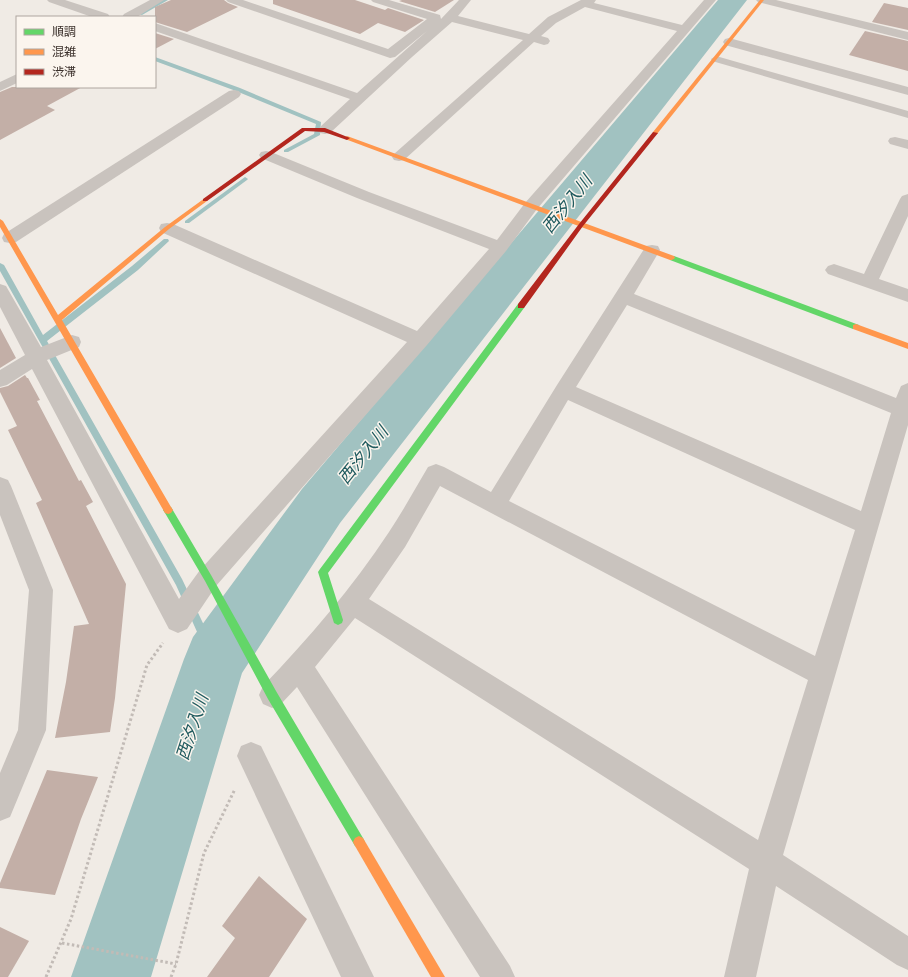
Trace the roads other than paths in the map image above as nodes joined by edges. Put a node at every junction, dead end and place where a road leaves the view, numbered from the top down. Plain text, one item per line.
1 (53, 0) edge
2 (158, 0) edge
3 (232, 0) edge
4 (377, 0) edge
5 (464, 0) edge
6 (710, 0) edge
7 (762, 0) edge
8 (588, 2) edge
9 (101, 16) edge
10 (130, 16) edge
11 (450, 18) junction
12 (156, 27) edge
13 (684, 29) junction
14 (908, 36) edge
15 (532, 38) junction
16 (547, 42) dead end
17 (729, 42) junction
18 (716, 59) junction
19 (16, 79) edge
20 (0, 87) edge
21 (908, 91) edge
22 (234, 94) dead end
23 (359, 98) junction
24 (908, 115) edge
25 (325, 130) junction
26 (266, 155) junction
27 (399, 157) junction
28 (908, 199) edge
29 (531, 206) junction
30 (0, 221) edge
31 (581, 225) junction
32 (167, 228) junction
33 (10, 238) junction
34 (500, 247) junction
35 (652, 250) junction
36 (834, 270) dead end
37 (869, 282) junction
38 (0, 290) edge
39 (622, 296) junction
40 (908, 296) edge
41 (58, 319) junction
42 (420, 340) junction
43 (72, 342) junction
44 (908, 346) edge
45 (36, 357) junction
46 (0, 380) edge
47 (564, 390) junction
48 (905, 400) edge
49 (0, 486) edge
50 (495, 505) junction
51 (868, 525) junction
52 (208, 578) junction
53 (345, 611) junction
54 (299, 666) junction
55 (823, 674) junction
56 (272, 695) junction
57 (251, 756) road end
58 (0, 807) edge
59 (766, 862) junction
60 (908, 954) edge
61 (350, 972) edge
62 (438, 977) edge
63 (499, 977) edge
64 (740, 977) edge

1 - 9 street
2 - 10 street
3 - 4 street
5 - 11 street
6 - 13 street
7 - 14 street
7 - 17 street
8 - 13 street
8 - 15 street
11 - 15 street
11 - 23 street
12 - 23 street
13 - 29 street
15 - 16 street
15 - 27 street
17 - 18 street
17 - 21 street
18 - 24 lane
18 - 31 street
19 - 20 street
22 - 33 street
23 - 25 street
25 - 26 street
25 - 27 street
26 - 32 street
26 - 34 street
27 - 29 street
28 - 37 street
29 - 31 street
29 - 34 street
30 - 33 street
31 - 35 street
31 - 53 street
32 - 41 street
32 - 42 street
33 - 41 street
34 - 42 street
35 - 39 street
35 - 44 street
36 - 37 street
37 - 40 street
38 - 45 street
39 - 47 street
39 - 48 street
41 - 43 street
42 - 52 street
43 - 45 street
43 - 52 street
45 - 46 street
45 - 52 street
47 - 50 street
47 - 51 street
48 - 51 street
49 - 58 street
50 - 53 street
50 - 55 street
51 - 55 street
52 - 56 street
53 - 54 street
53 - 59 street
54 - 56 street
54 - 63 street
55 - 59 street
56 - 62 street
57 - 61 street
59 - 60 street
59 - 64 street

